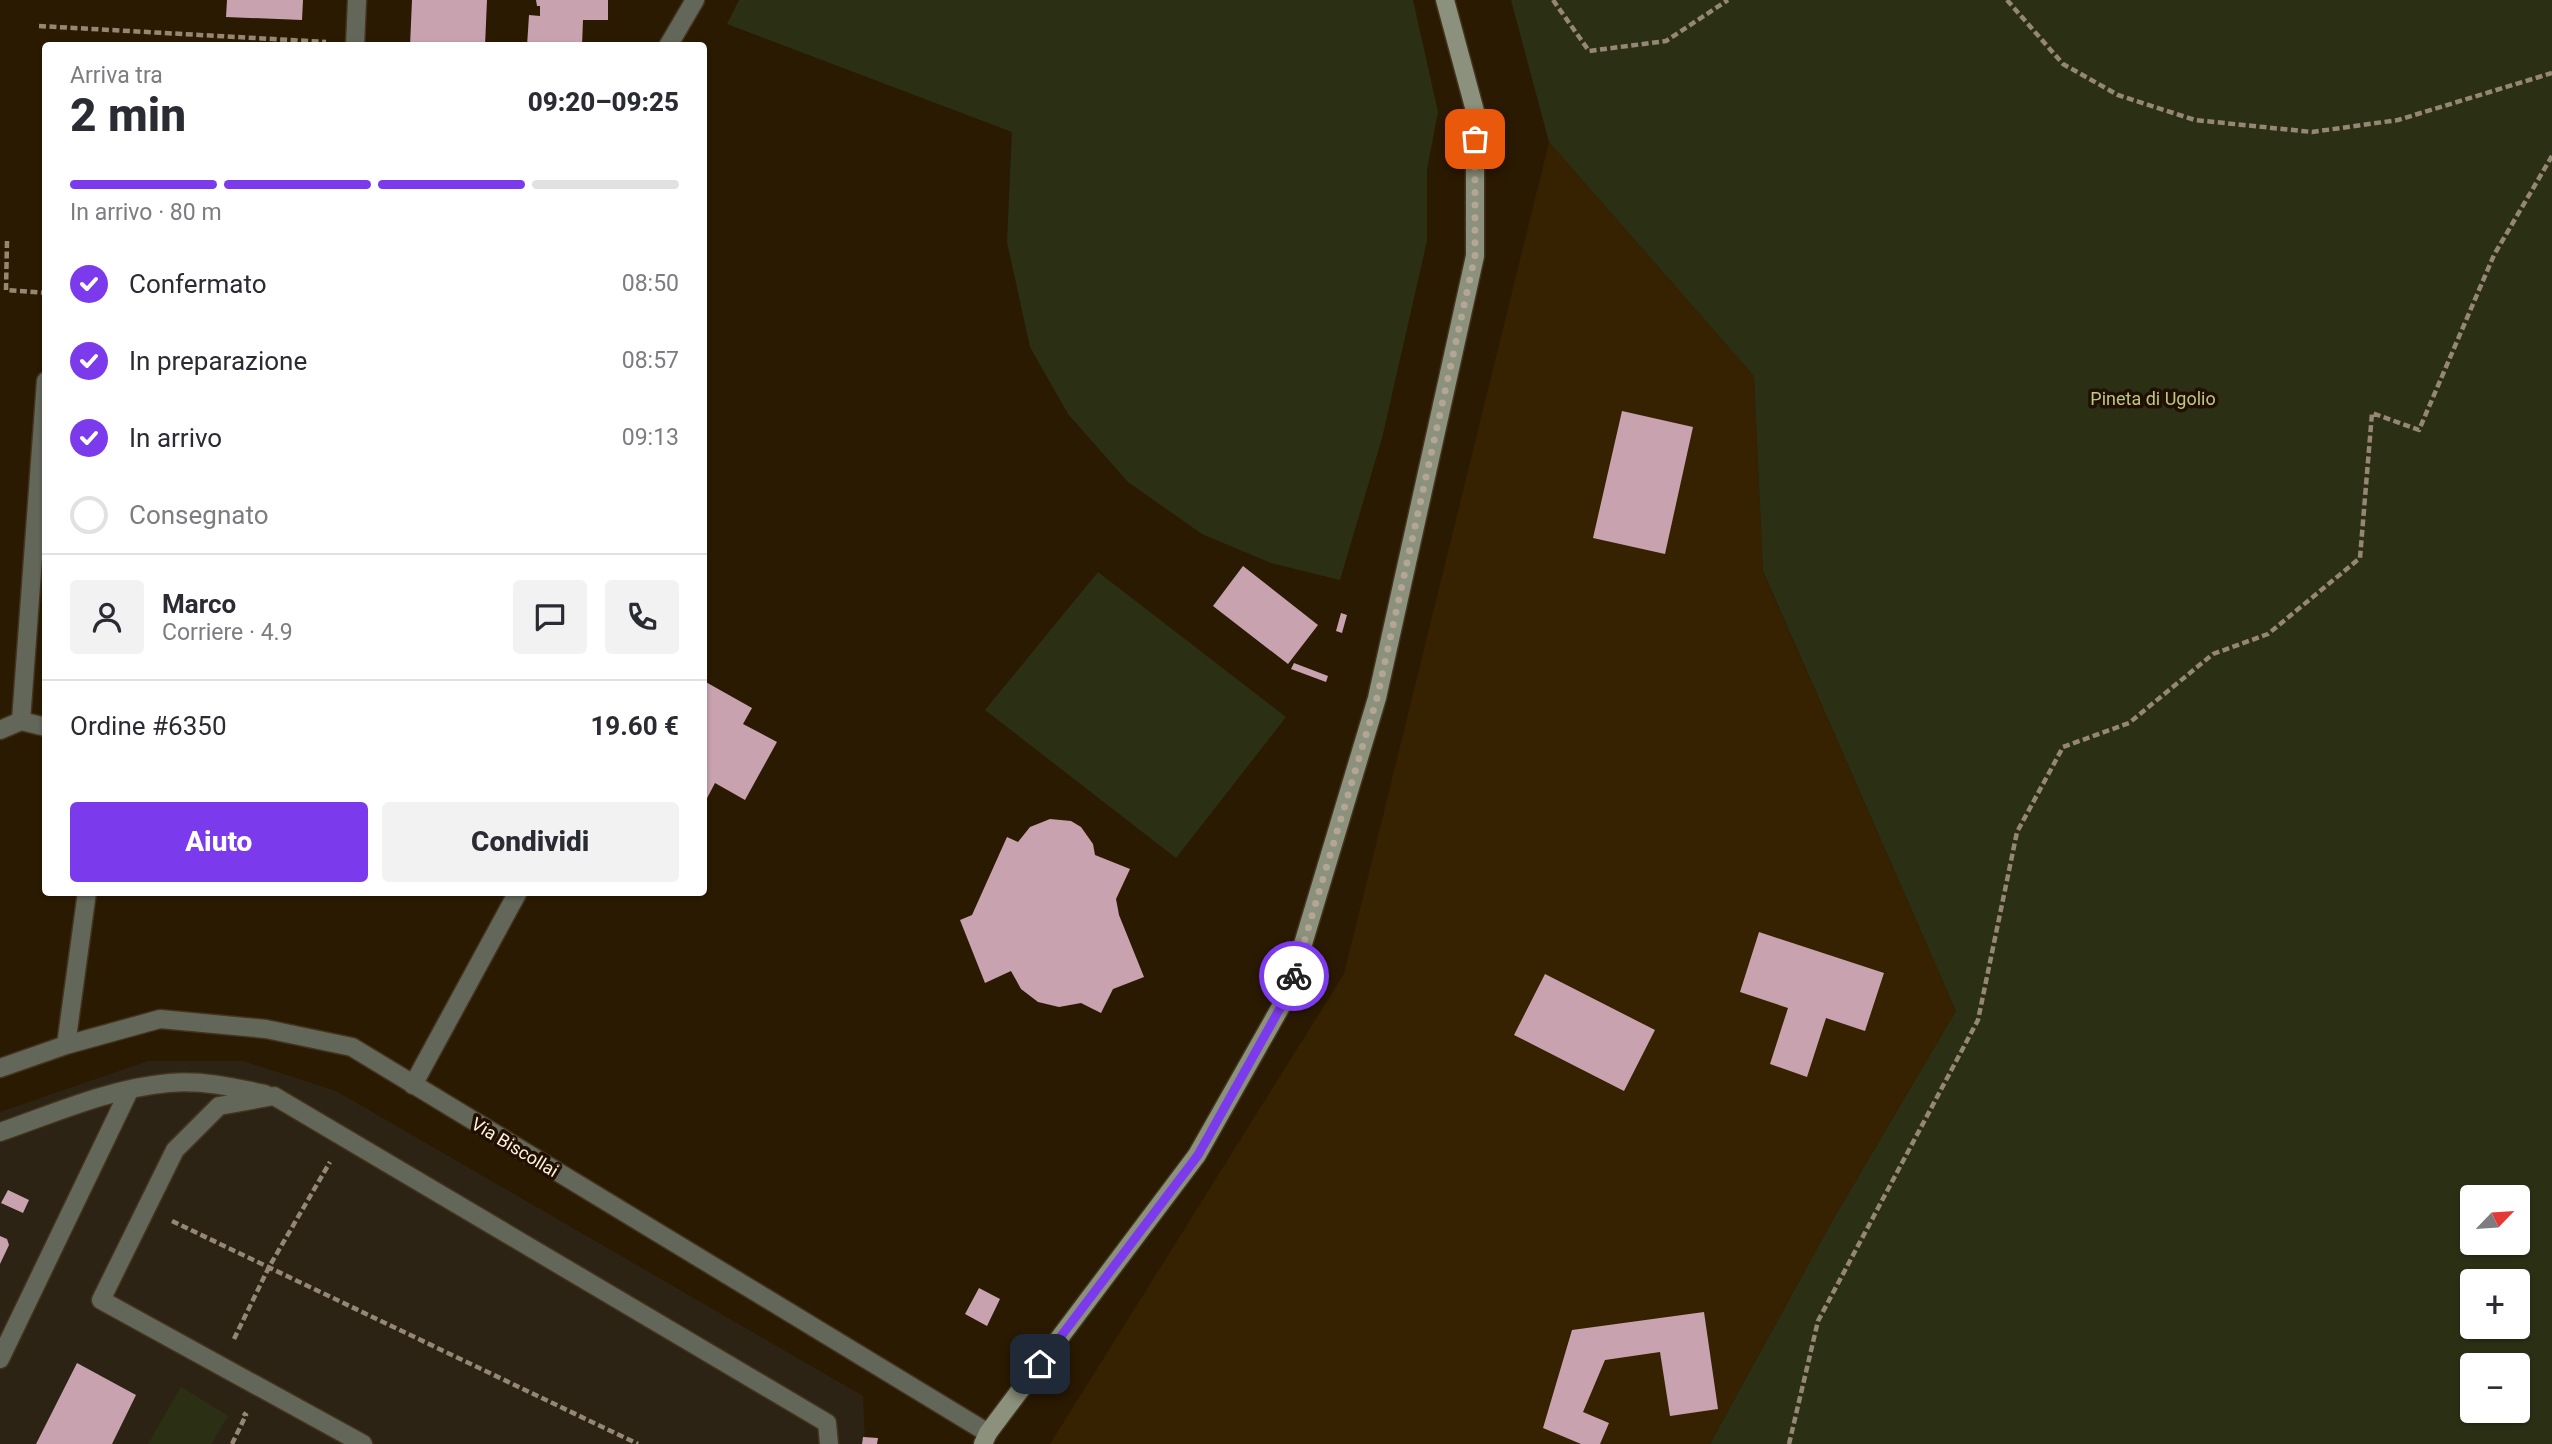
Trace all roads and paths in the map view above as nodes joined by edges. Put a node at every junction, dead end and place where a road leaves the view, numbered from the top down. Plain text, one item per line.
1 (357, 0) edge
2 (695, 0) edge
3 (1445, 0) edge
4 (1553, 0) edge
5 (1728, 0) edge
6 (2007, 0) edge
7 (38, 26) dead end
8 (305, 42) edge
9 (355, 42) edge
10 (670, 42) edge
11 (2552, 73) edge
12 (2552, 156) edge
13 (7, 241) dead end
14 (42, 293) edge
15 (42, 435) edge
16 (21, 721) junction
17 (42, 726) edge
18 (0, 730) edge
19 (87, 896) edge
20 (515, 896) edge
21 (66, 1045) junction
22 (0, 1068) edge
23 (413, 1085) junction
24 (129, 1090) junction
25 (274, 1096) junction
26 (0, 1132) edge
27 (345, 1137) junction
28 (146, 1208) junction
29 (269, 1267) junction
30 (0, 1359) edge
31 (221, 1367) junction
32 (237, 1410) dead end
33 (986, 1438) edge
34 (232, 1444) edge
35 (363, 1444) edge
36 (638, 1444) edge
37 (829, 1444) edge
38 (1789, 1444) edge

1 - 9 street
2 - 10 street
3 - 33 street
4 - 5 path
6 - 11 path
7 - 8 path
12 - 38 path
13 - 14 path
15 - 16 street
16 - 17 street
16 - 18 street
19 - 21 street
20 - 23 street
21 - 22 street, Via Biscollai
21 - 23 street, Via Biscollai
23 - 33 street, Via Biscollai
24 - 25 street
24 - 26 street
24 - 30 street
25 - 27 street
25 - 28 street
27 - 29 path
27 - 37 street
28 - 29 path
28 - 31 street
29 - 31 path
29 - 36 path
31 - 35 street
32 - 34 path

